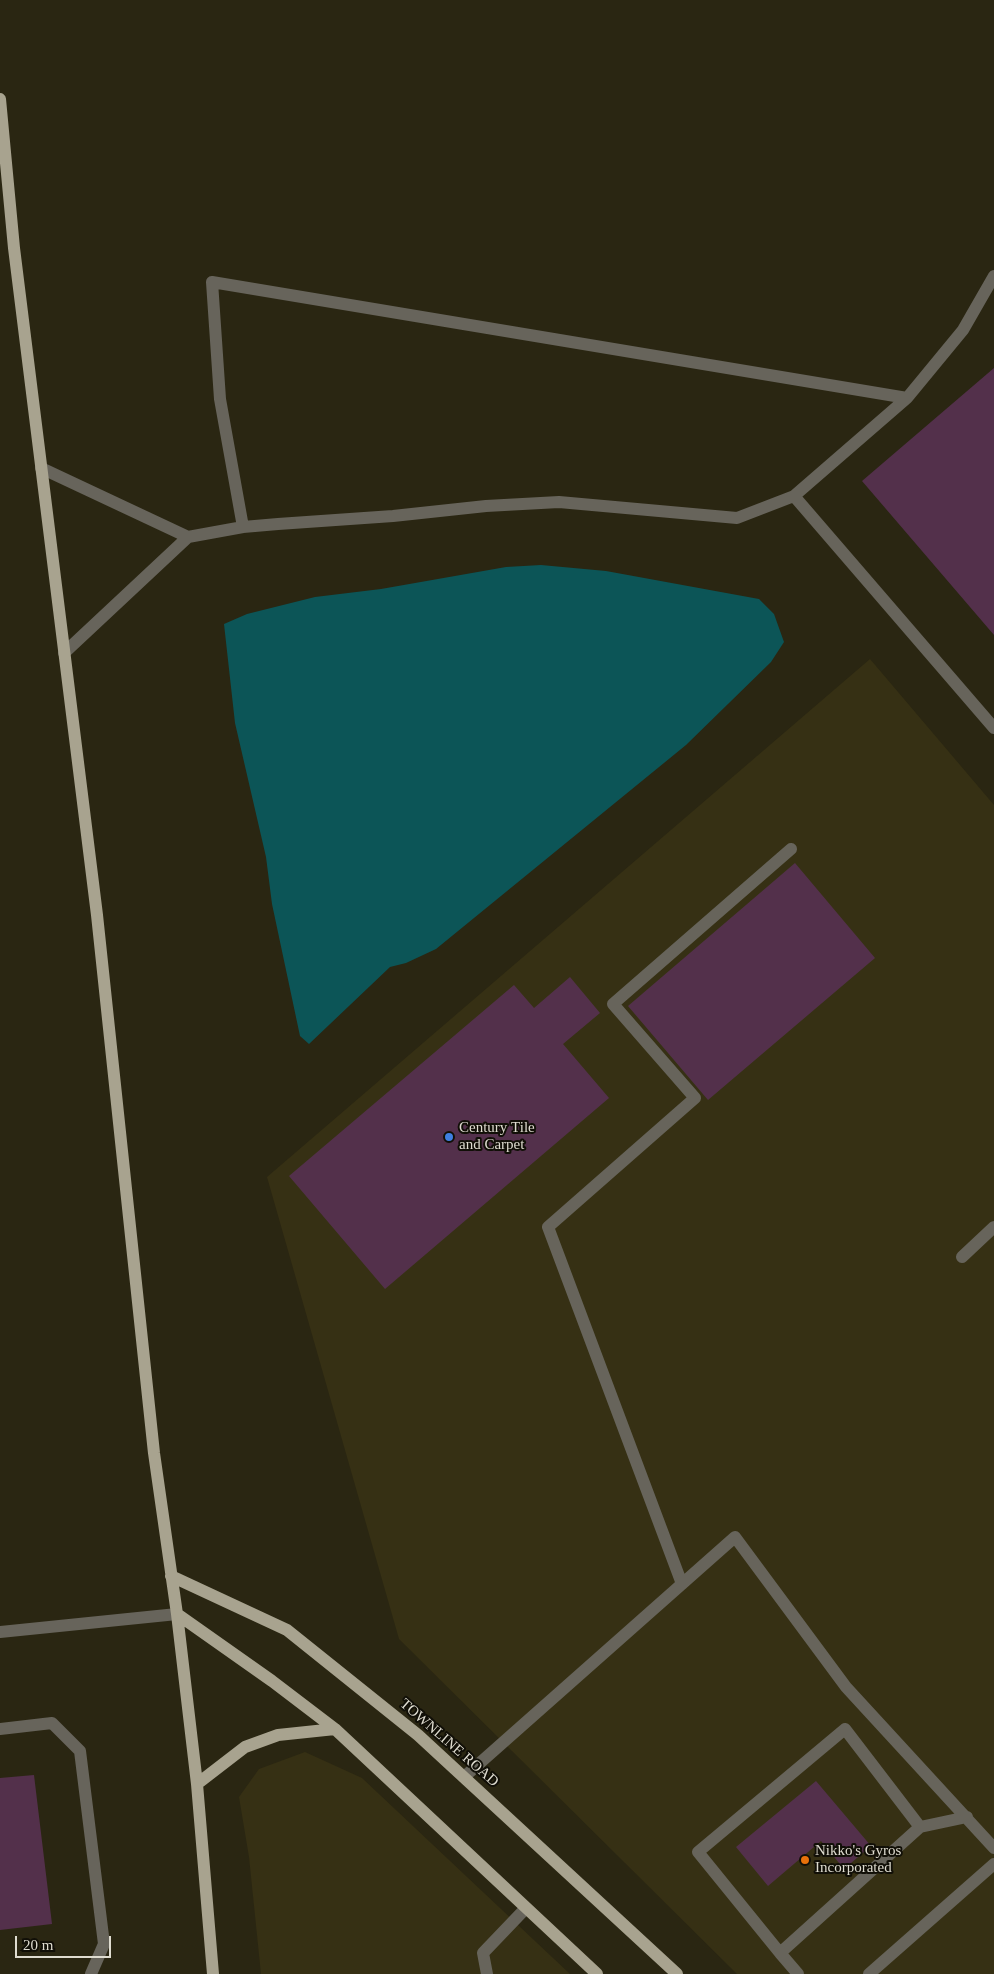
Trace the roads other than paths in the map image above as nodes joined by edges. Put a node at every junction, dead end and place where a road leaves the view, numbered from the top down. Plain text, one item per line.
1 (0, 99) edge
2 (994, 276) edge
3 (907, 398) junction
4 (41, 468) junction
5 (794, 496) junction
6 (243, 527) junction
7 (188, 536) junction
8 (64, 653) junction
9 (994, 728) edge
10 (791, 849) dead end
11 (994, 1227) edge
12 (962, 1257) dead end
13 (171, 1576) junction
14 (682, 1584) junction
15 (177, 1614) junction
16 (0, 1632) edge
17 (0, 1729) edge
18 (335, 1729) junction
19 (464, 1777) junction
20 (197, 1784) junction
21 (967, 1817) junction
22 (920, 1827) junction
23 (994, 1848) edge
24 (994, 1864) edge
25 (526, 1908) junction
26 (780, 1953) junction
27 (91, 1974) edge
28 (213, 1974) edge
29 (487, 1974) edge
30 (597, 1974) edge
31 (677, 1974) edge
32 (798, 1974) edge
33 (869, 1974) edge

1 - 4 main road
2 - 3 street
3 - 5 street
3 - 6 street
4 - 7 street
4 - 8 main road
5 - 6 street
5 - 9 street
6 - 7 street
7 - 8 street
8 - 13 main road
10 - 14 street
11 - 12 street
13 - 15 main road
13 - 19 main road, TOWNLINE ROAD
14 - 19 street
14 - 21 street
15 - 16 street
15 - 18 main road
15 - 20 main road
17 - 27 street
18 - 20 main road
18 - 25 main road
19 - 31 main road, TOWNLINE ROAD
20 - 28 main road
21 - 22 street
21 - 23 street
22 - 26 street
22 - 26 street
24 - 33 street
25 - 29 street
25 - 30 main road
26 - 32 street

